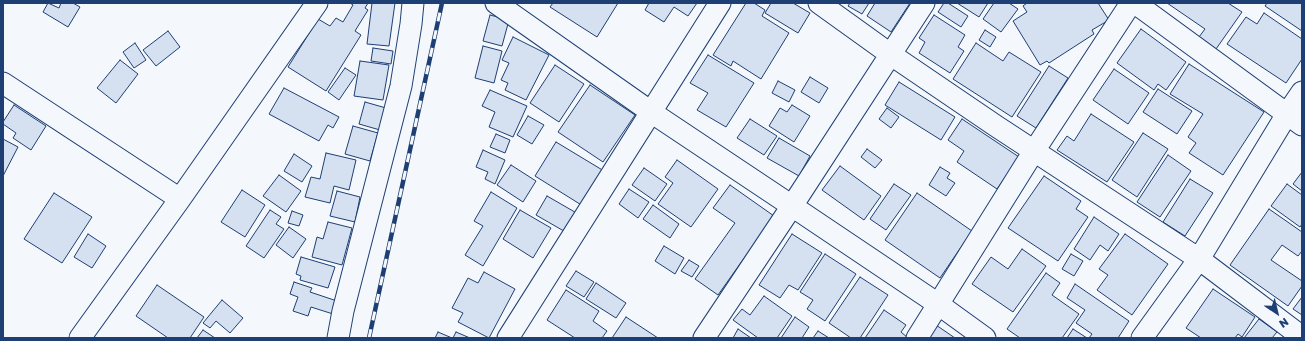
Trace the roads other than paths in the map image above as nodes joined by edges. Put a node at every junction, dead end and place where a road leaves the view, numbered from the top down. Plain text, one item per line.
1 (317, 3) edge
2 (413, 3) edge
3 (496, 3) edge
4 (720, 3) edge
5 (819, 3) edge
6 (924, 3) edge
7 (1131, 3) edge
8 (1135, 3) edge
9 (890, 54) junction
10 (3, 83) edge
11 (1302, 92) edge
12 (651, 112) junction
13 (1294, 119) edge
14 (1034, 151) junction
15 (180, 198) junction
16 (792, 206) junction
17 (1199, 259) junction
18 (938, 304) junction
19 (1302, 337) edge
20 (80, 338) edge
21 (338, 338) edge
22 (508, 338) edge
23 (704, 338) edge
24 (916, 338) edge
25 (985, 338) edge
26 (1142, 338) edge

1 - 15 street
2 - 21 street
3 - 12 street
4 - 12 street
5 - 9 street
6 - 9 street
7 - 14 street
8 - 13 street
9 - 14 street
9 - 16 street
10 - 15 street
11 - 13 street
12 - 16 street
12 - 22 street
13 - 17 street
14 - 17 street
14 - 18 street
15 - 20 street
16 - 18 street
16 - 23 street
17 - 19 street
17 - 26 street
18 - 24 street
18 - 25 street

